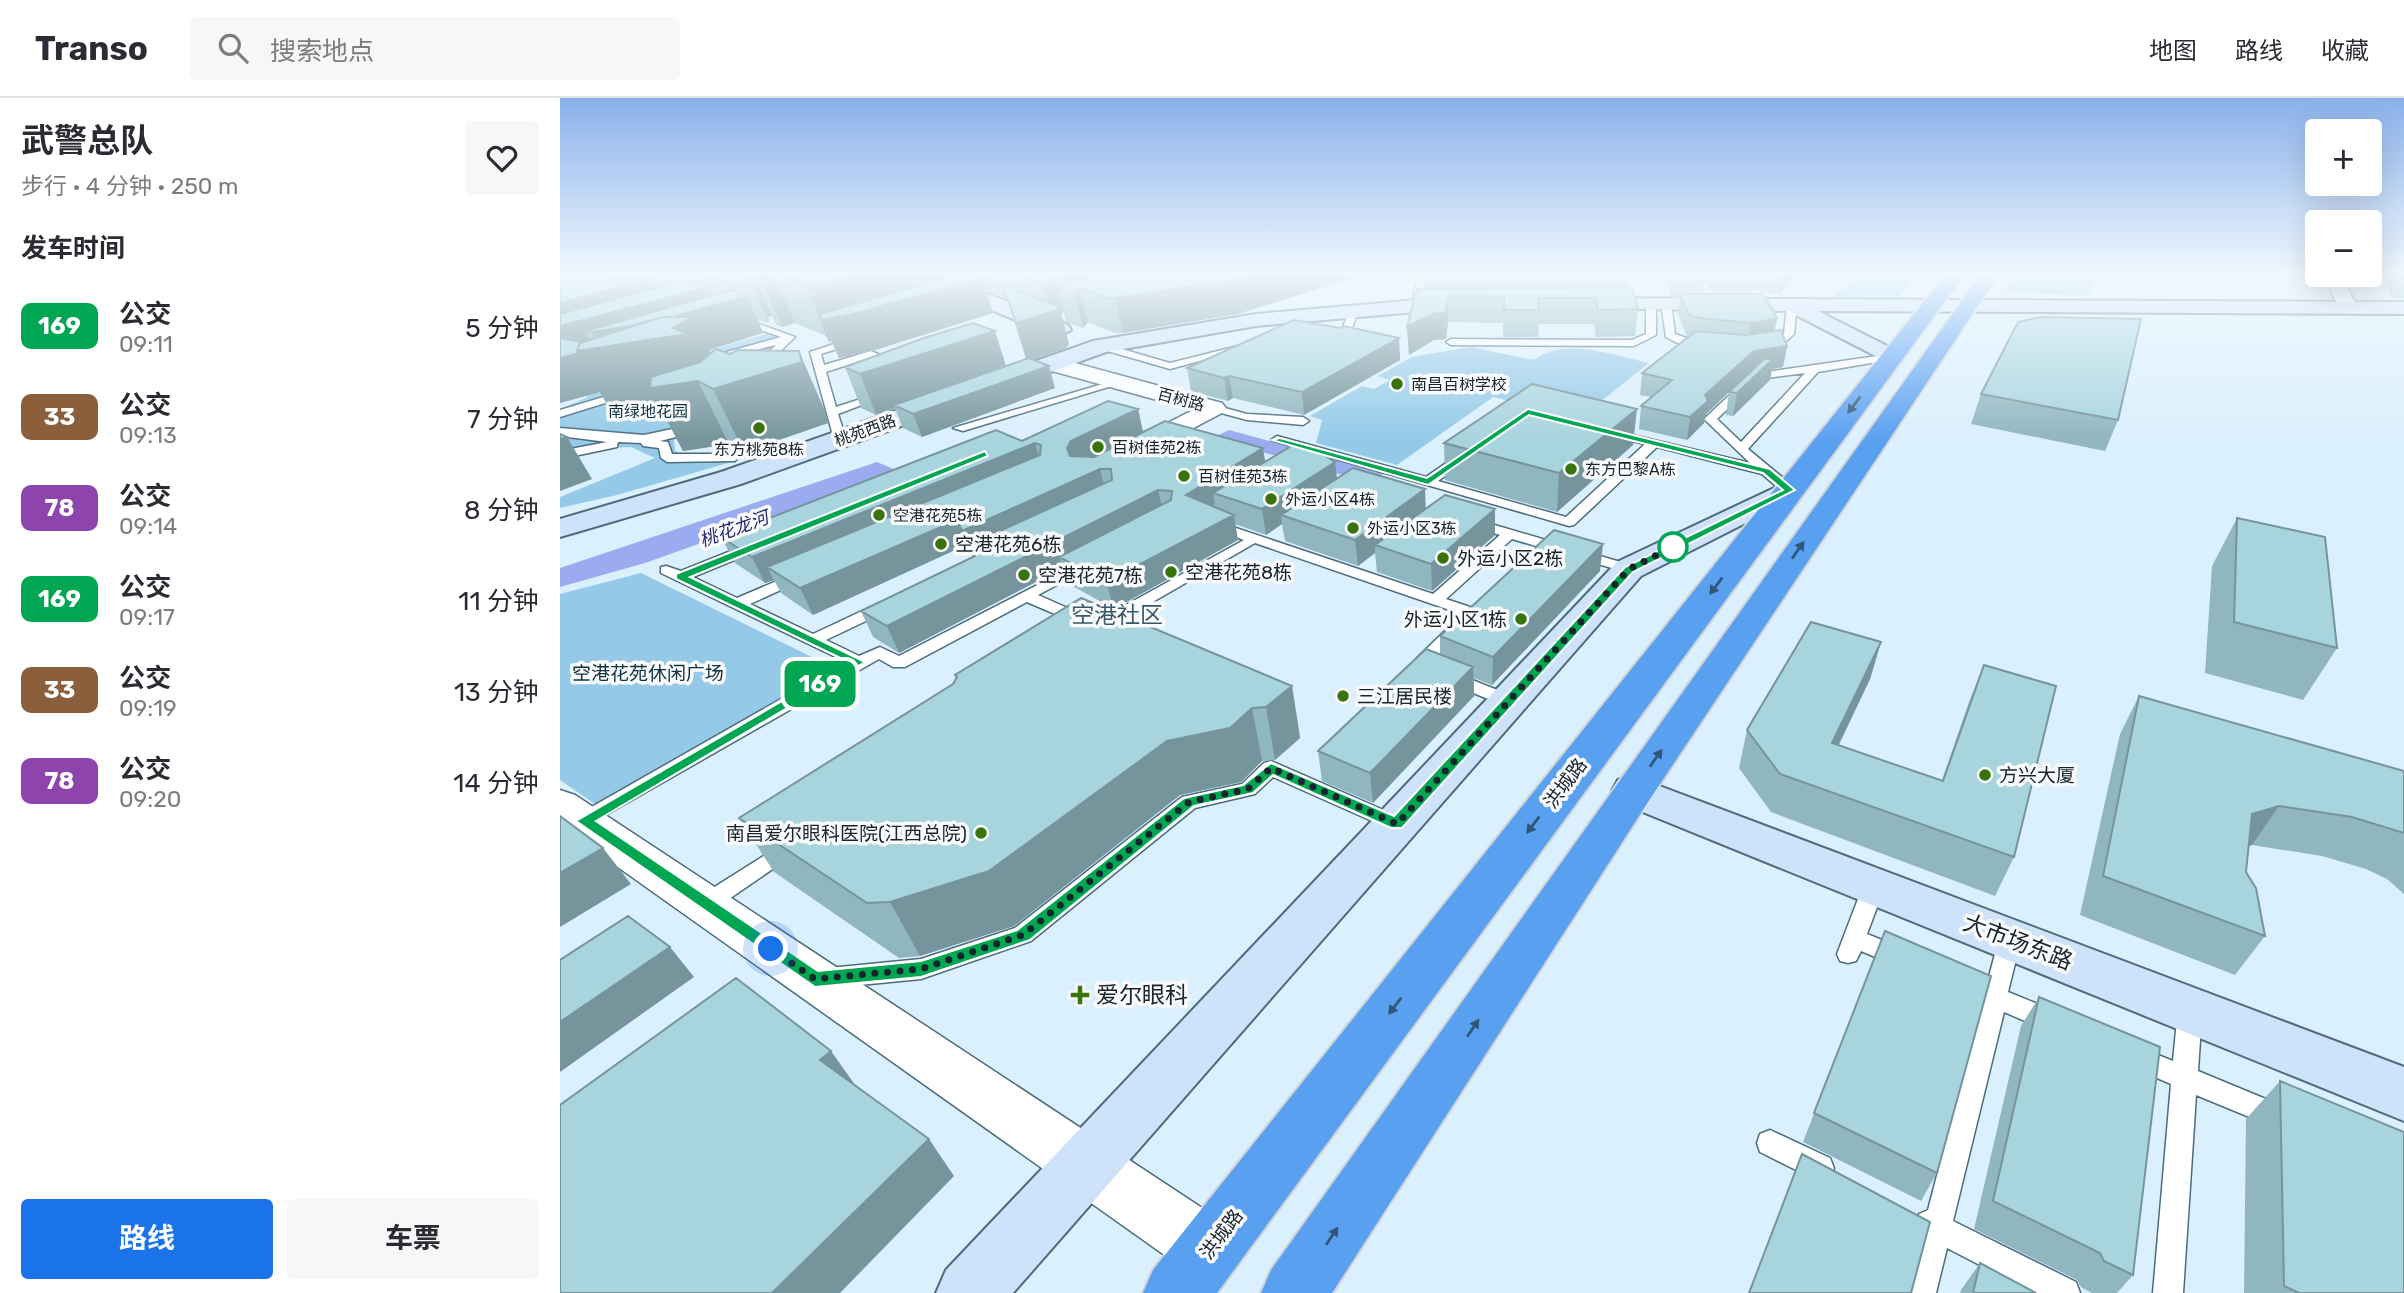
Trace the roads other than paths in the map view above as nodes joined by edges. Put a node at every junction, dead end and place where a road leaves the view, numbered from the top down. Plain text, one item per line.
1 (771, 330) edge
2 (1067, 330) edge
3 (1198, 330) edge
4 (1347, 330) edge
5 (1652, 330) edge
6 (1667, 330) edge
7 (1789, 330) edge
8 (1839, 330) edge
9 (1919, 330) edge
10 (1934, 330) edge
11 (867, 336) edge
12 (790, 337) junction
13 (1330, 341) edge
14 (1451, 342) dead end
15 (1258, 344) edge
16 (1101, 346) junction
17 (1714, 347) edge
18 (1754, 349) edge
19 (1891, 357) junction
20 (1052, 363) junction
21 (693, 365) edge
22 (907, 369) edge
23 (1815, 369) junction
24 (820, 370) junction
25 (754, 371) edge
26 (1121, 382) junction
27 (644, 387) edge
28 (898, 389) edge
29 (1214, 408) junction
30 (832, 412) junction
31 (560, 414) edge
32 (1303, 421) dead end
33 (713, 423) edge
34 (959, 428) dead end
35 (1591, 428) edge
36 (560, 432) edge
37 (840, 439) junction
38 (1277, 440) dead end
39 (635, 442) junction
40 (1654, 443) junction
41 (1741, 449) junction
42 (1470, 451) edge
43 (560, 455) edge
44 (731, 458) dead end
45 (1112, 461) edge
46 (1778, 481) junction
47 (1428, 482) junction
48 (1213, 511) edge
49 (1453, 516) edge
50 (560, 528) edge
51 (1510, 533) junction
52 (769, 541) edge
53 (1248, 543) dead end
54 (1549, 545) junction
55 (1098, 558) edge
56 (1530, 562) edge
57 (1629, 569) junction
58 (813, 571) edge
59 (1027, 596) junction
60 (900, 599) edge
61 (1436, 600) junction
62 (737, 604) junction
63 (812, 640) junction
64 (859, 662) junction
65 (1509, 701) junction
66 (1633, 791) junction
67 (568, 820) edge
68 (1397, 824) junction
69 (807, 836) edge
70 (1874, 886) junction
71 (705, 904) junction
72 (2010, 939) junction
73 (1918, 965) edge
74 (1944, 976) edge
75 (815, 979) junction
76 (1995, 998) junction
77 (2190, 1010) junction
78 (2071, 1030) edge
79 (2121, 1051) edge
80 (2184, 1077) junction
81 (2404, 1094) edge
82 (2294, 1124) edge
83 (1770, 1143) dead end
84 (1086, 1166) junction
85 (1842, 1179) edge
86 (1902, 1210) edge
87 (1937, 1228) junction
88 (1209, 1250) junction
89 (969, 1293) edge
90 (1176, 1293) edge
91 (1294, 1293) edge
92 (1921, 1293) edge
93 (2065, 1293) edge
94 (2168, 1293) edge

1 - 12 lane
2 - 16 street
3 - 16 street, 桃苑西路
4 - 13 lane
5 - 14 lane
6 - 17 lane
7 - 18 lane
8 - 19 street
9 - 19 highway, 洪城路
66 -> 10 highway
11 - 24 lane
12 - 21 lane
12 - 25 lane
15 - 16 lane, 百树路
16 - 20 street, 桃苑西路
19 - 23 lane
19 -> 46 highway, 洪城路
20 - 26 street, 百树路
20 - 37 street, 桃苑西路
22 - 24 lane
23 - 41 lane
23 - 41 lane
24 - 30 lane
26 - 29 street, 百树路
26 - 34 lane
27 - 31 lane
28 - 30 lane
29 - 32 lane
29 - 45 street, 百树路
30 - 37 lane
33 - 39 lane
35 - 40 lane
36 - 39 lane
37 - 50 street, 桃苑西路
38 - 47 lane
39 - 43 lane
39 - 44 lane
40 - 46 lane
40 - 47 lane
41 - 46 lane
42 - 47 lane
46 - 57 street
46 -> 88 highway, 洪城路
48 - 61 lane
49 - 51 lane
51 - 54 lane
51 - 61 lane
52 - 62 lane
53 - 59 lane
54 - 56 lane
54 - 57 lane
55 - 59 lane
57 - 65 street
58 - 62 lane
59 - 64 lane
60 - 63 lane
61 - 65 lane
62 - 63 lane
63 - 64 lane
64 - 67 lane
65 - 68 street
66 - 70 street, 大市场东路
91 -> 66 highway
67 - 71 street
68 - 75 lane
68 - 84 street
69 - 71 lane
70 - 72 street, 大市场东路
70 - 73 lane
71 - 75 street
72 - 76 lane
72 - 77 street, 大市场东路
74 - 76 lane
75 - 84 street
76 - 78 lane
76 - 87 lane
77 - 80 lane
77 - 81 street, 大市场东路
79 - 80 lane
80 - 82 lane
80 - 94 lane
83 - 85 lane
84 - 88 street
84 - 89 street
86 - 87 lane
87 - 92 lane
87 - 93 lane
88 - 90 highway, 洪城路

